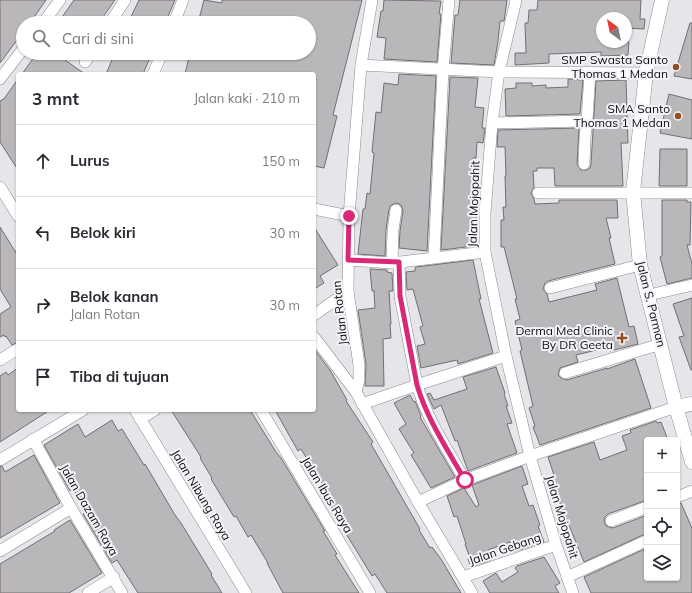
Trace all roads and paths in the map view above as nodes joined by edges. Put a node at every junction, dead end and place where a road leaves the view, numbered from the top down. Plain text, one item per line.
1 (125, 0) edge
2 (183, 0) edge
3 (372, 0) edge
4 (449, 0) edge
5 (516, 0) edge
6 (662, 0) edge
7 (55, 2) edge
8 (47, 16) edge
9 (115, 16) edge
10 (177, 16) edge
11 (16, 58) edge
12 (159, 60) edge
13 (361, 65) junction
14 (443, 70) junction
15 (154, 72) edge
16 (499, 72) junction
17 (590, 72) junction
18 (646, 73) junction
19 (0, 80) edge
20 (587, 120) junction
21 (492, 123) junction
22 (584, 164) dead end
23 (0, 189) edge
24 (633, 192) junction
25 (538, 193) dead end
26 (692, 193) edge
27 (316, 209) edge
28 (396, 210) dead end
29 (16, 213) edge
30 (349, 216) junction
31 (485, 252) junction
32 (434, 257) junction
33 (348, 260) junction
34 (395, 262) junction
35 (640, 265) junction
36 (692, 285) edge
37 (550, 288) dead end
38 (348, 291) junction
39 (648, 295) junction
40 (316, 314) edge
41 (316, 341) edge
42 (661, 344) junction
43 (16, 350) edge
44 (506, 356) junction
45 (0, 360) edge
46 (565, 373) dead end
47 (417, 385) junction
48 (356, 392) junction
49 (362, 404) junction
50 (692, 404) edge
51 (676, 407) junction
52 (80, 412) edge
53 (262, 412) edge
54 (138, 414) edge
55 (33, 439) junction
56 (530, 456) junction
57 (0, 460) edge
58 (692, 462) edge
59 (465, 480) junction
60 (692, 492) edge
61 (680, 496) edge
62 (418, 502) junction
63 (71, 508) junction
64 (644, 508) edge
65 (611, 521) dead end
66 (644, 542) edge
67 (556, 545) junction
68 (0, 551) edge
69 (462, 577) junction
70 (567, 577) junction
71 (114, 578) junction
72 (88, 593) edge
73 (122, 593) edge
74 (246, 593) edge
75 (370, 593) edge
76 (472, 593) edge
77 (573, 593) edge

1 - 9 street
2 - 10 street
3 - 13 street, Jalan Rotan
4 - 14 street
5 - 16 street, Jalan Mojopahit
6 - 18 main road, Jalan S. Parman
7 - 8 street
11 - 19 street
12 - 15 street
13 - 14 street
13 - 30 street, Jalan Rotan
14 - 16 street
14 - 32 street
16 - 17 street
16 - 21 street, Jalan Mojopahit
17 - 18 street
17 - 20 street
18 - 24 main road, Jalan S. Parman
20 - 21 street
20 - 22 street
21 - 31 street, Jalan Mojopahit
23 - 29 street
24 - 25 street
24 - 26 street
24 - 35 main road, Jalan S. Parman
27 - 30 street
28 - 34 street
30 - 33 street, Jalan Rotan
31 - 32 street
31 - 44 street, Jalan Mojopahit
32 - 34 street
33 - 34 street
33 - 38 street, Jalan Rotan
34 - 47 street
35 - 37 street
35 - 39 main road, Jalan S. Parman
36 - 39 street
38 - 40 street
38 - 48 street, Jalan Rotan
39 - 42 main road, Jalan S. Parman
41 - 48 street
42 - 46 street
42 - 51 main road, Jalan S. Parman
43 - 45 street
44 - 47 street
44 - 56 street, Jalan Mojopahit
47 - 49 street
47 - 59 street
48 - 49 street
49 - 62 street
50 - 51 main road
51 - 56 street
51 - 58 main road, Jalan S. Parman
52 - 55 street
53 - 75 street, Jalan Ibus Raya
54 - 74 street, Jalan Nibung Raya
55 - 57 street
55 - 63 street, Jalan Dazam Raya
56 - 59 street
56 - 67 street, Jalan Mojopahit
59 - 62 street
60 - 61 street
62 - 69 street
63 - 68 street
63 - 71 street, Jalan Dazam Raya
64 - 65 street
66 - 70 street
67 - 69 street, Jalan Gebang
67 - 70 street, Jalan Mojopahit
69 - 76 street
70 - 77 street, Jalan Mojopahit
71 - 72 street
71 - 73 street, Jalan Dazam Raya

